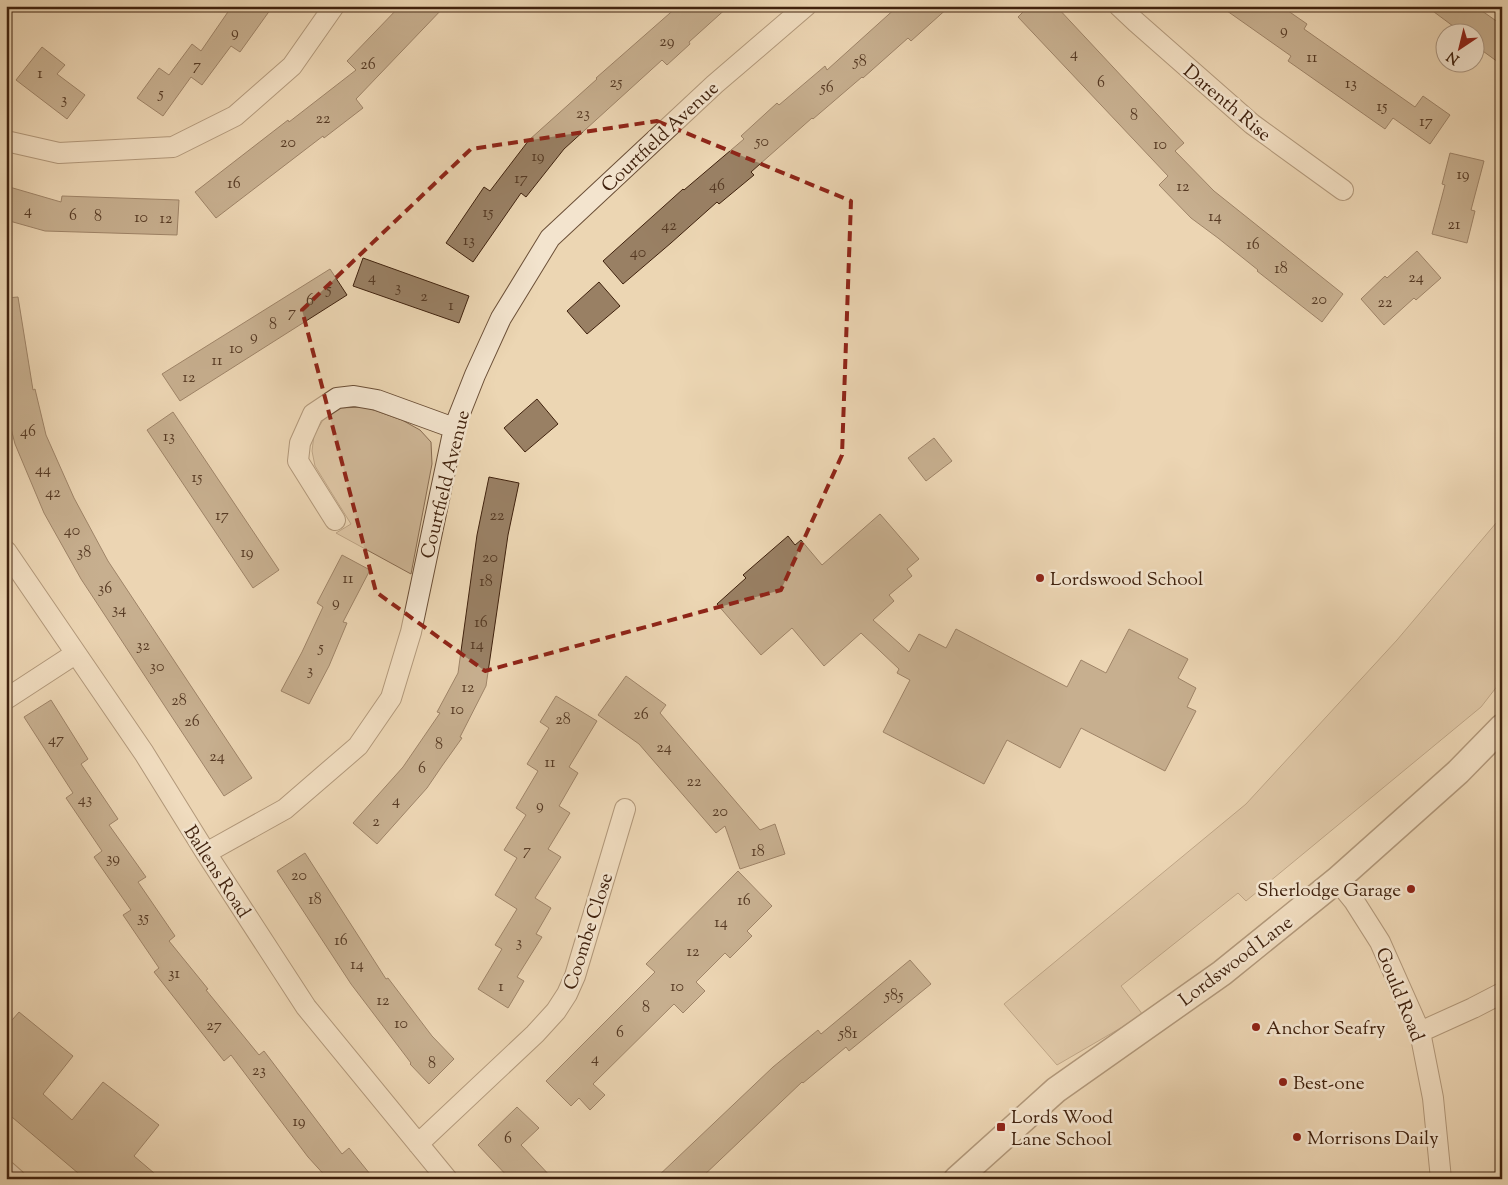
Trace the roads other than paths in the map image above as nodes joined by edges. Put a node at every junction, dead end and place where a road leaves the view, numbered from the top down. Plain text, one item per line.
1 (334, 6) edge
2 (806, 6) edge
3 (1119, 6) edge
4 (6, 141) edge
5 (1343, 190) dead end
6 (454, 428) junction
7 (334, 520) dead end
8 (6, 551) edge
9 (76, 654) junction
10 (6, 699) edge
11 (1502, 727) edge
12 (625, 809) dead end
13 (206, 853) junction
14 (1337, 880) junction
15 (1502, 993) edge
16 (1420, 1032) junction
17 (418, 1144) junction
18 (6, 1171) edge
19 (15, 1179) edge
20 (447, 1179) edge
21 (957, 1179) edge
22 (1441, 1179) edge

1 - 4 street
2 - 6 street, Courtfield Avenue
3 - 5 street, Darenth Rise
6 - 7 street
6 - 13 street, Courtfield Avenue
8 - 9 street, Ballens Road
9 - 10 street
9 - 13 street, Ballens Road
11 - 14 street, Lordswood Lane
12 - 17 street, Coombe Close
13 - 17 street, Ballens Road
14 - 16 street, Gould Road
14 - 21 street, Lordswood Lane
15 - 16 street
16 - 22 street, Gould Road
17 - 20 street, Ballens Road
18 - 19 street

